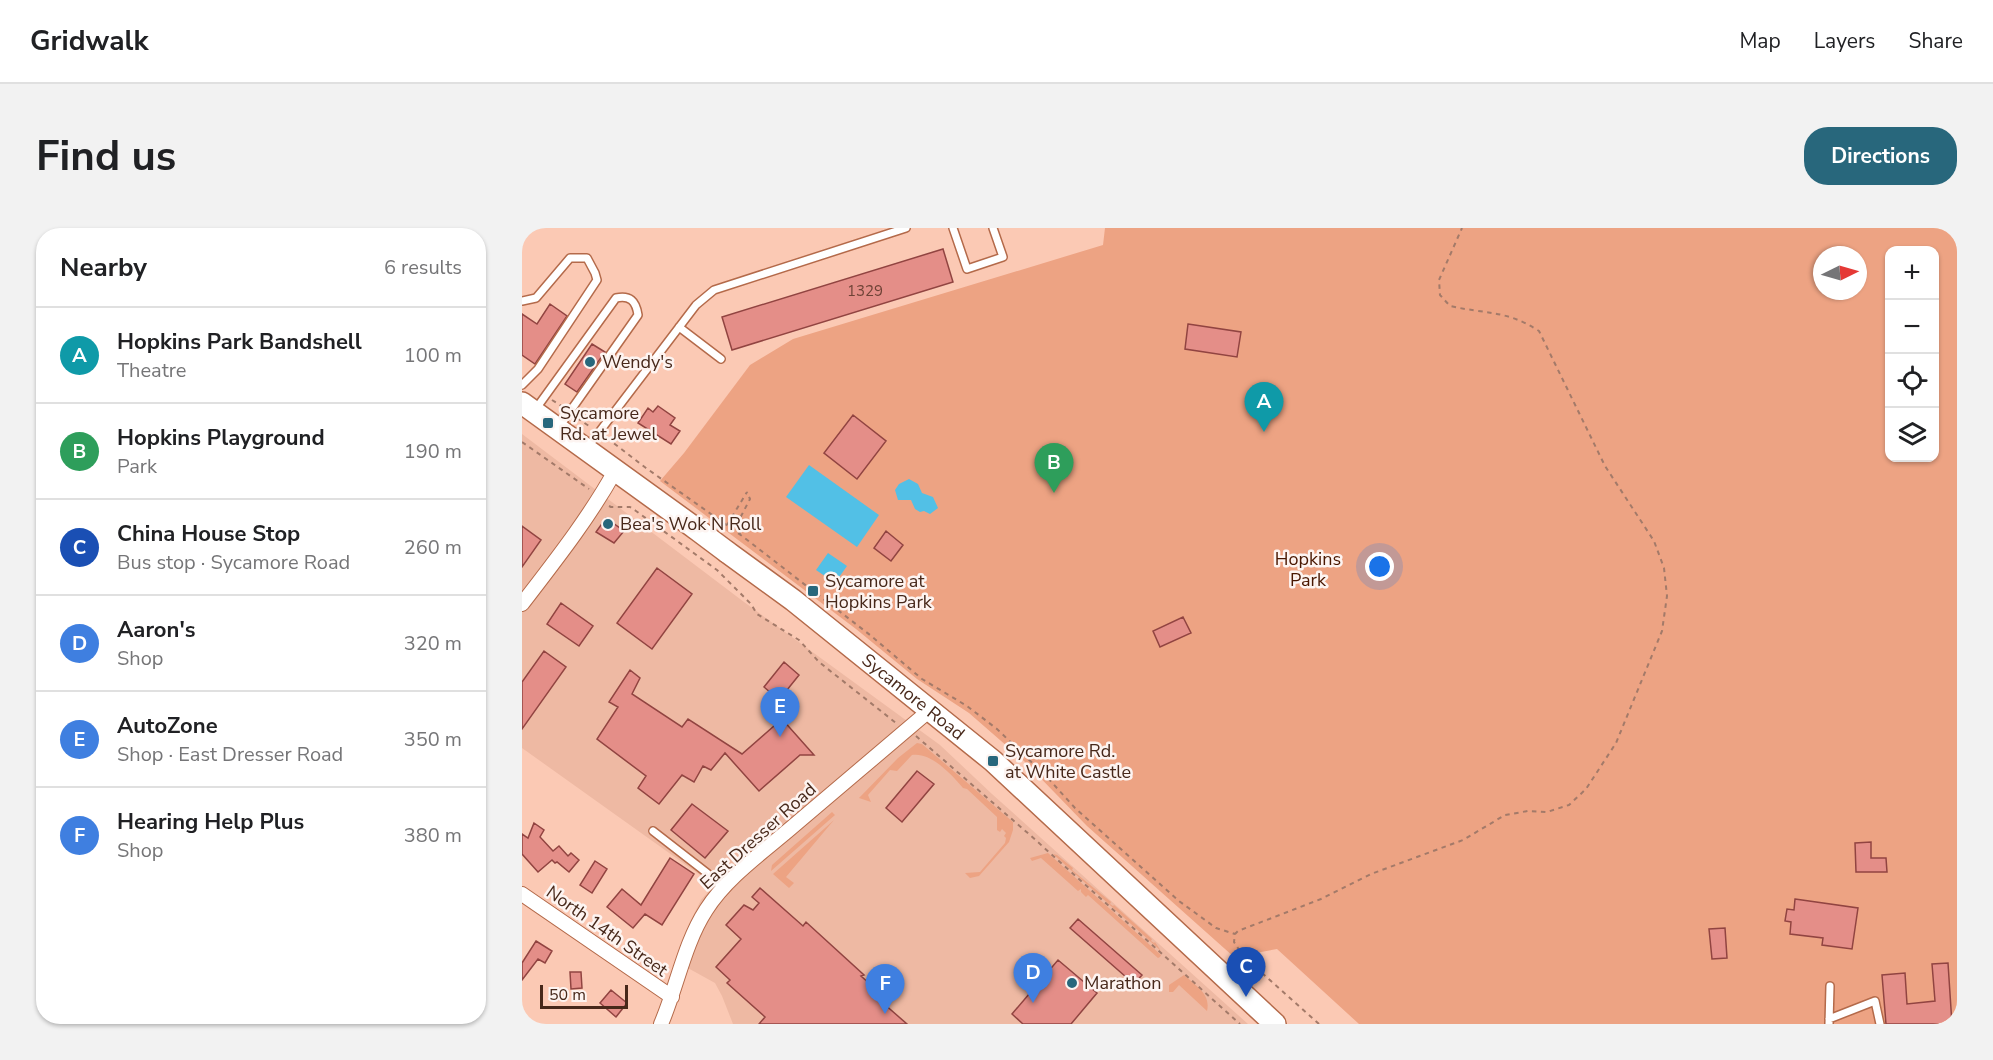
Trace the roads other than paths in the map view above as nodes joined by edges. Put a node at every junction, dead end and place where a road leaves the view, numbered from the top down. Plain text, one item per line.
1 (906, 228) edge
2 (953, 228) edge
3 (993, 228) edge
4 (522, 301) edge
5 (679, 327) junction
6 (721, 359) dead end
7 (522, 385) edge
8 (534, 404) edge
9 (563, 420) junction
10 (586, 449) junction
11 (615, 471) junction
12 (522, 604) edge
13 (930, 710) junction
14 (653, 831) dead end
15 (723, 889) junction
16 (522, 894) edge
17 (1830, 986) dead end
18 (672, 997) junction
19 (1829, 1022) edge
20 (661, 1024) edge
21 (1275, 1024) edge
22 (1880, 1024) edge

1 - 5 lane
2 - 3 lane
4 - 7 lane
5 - 6 lane
5 - 10 lane
8 - 9 main road, Sycamore Road
8 - 9 lane
9 - 10 main road, Sycamore Road
10 - 11 main road, Sycamore Road
11 - 12 street
11 - 13 main road, Sycamore Road, bridge
13 - 15 street, East Dresser Road
13 - 21 main road, Sycamore Road
14 - 15 lane
15 - 18 street, East Dresser Road
16 - 18 street, North 14th Street
17 - 19 lane
18 - 20 street, East Dresser Road
19 - 22 lane

